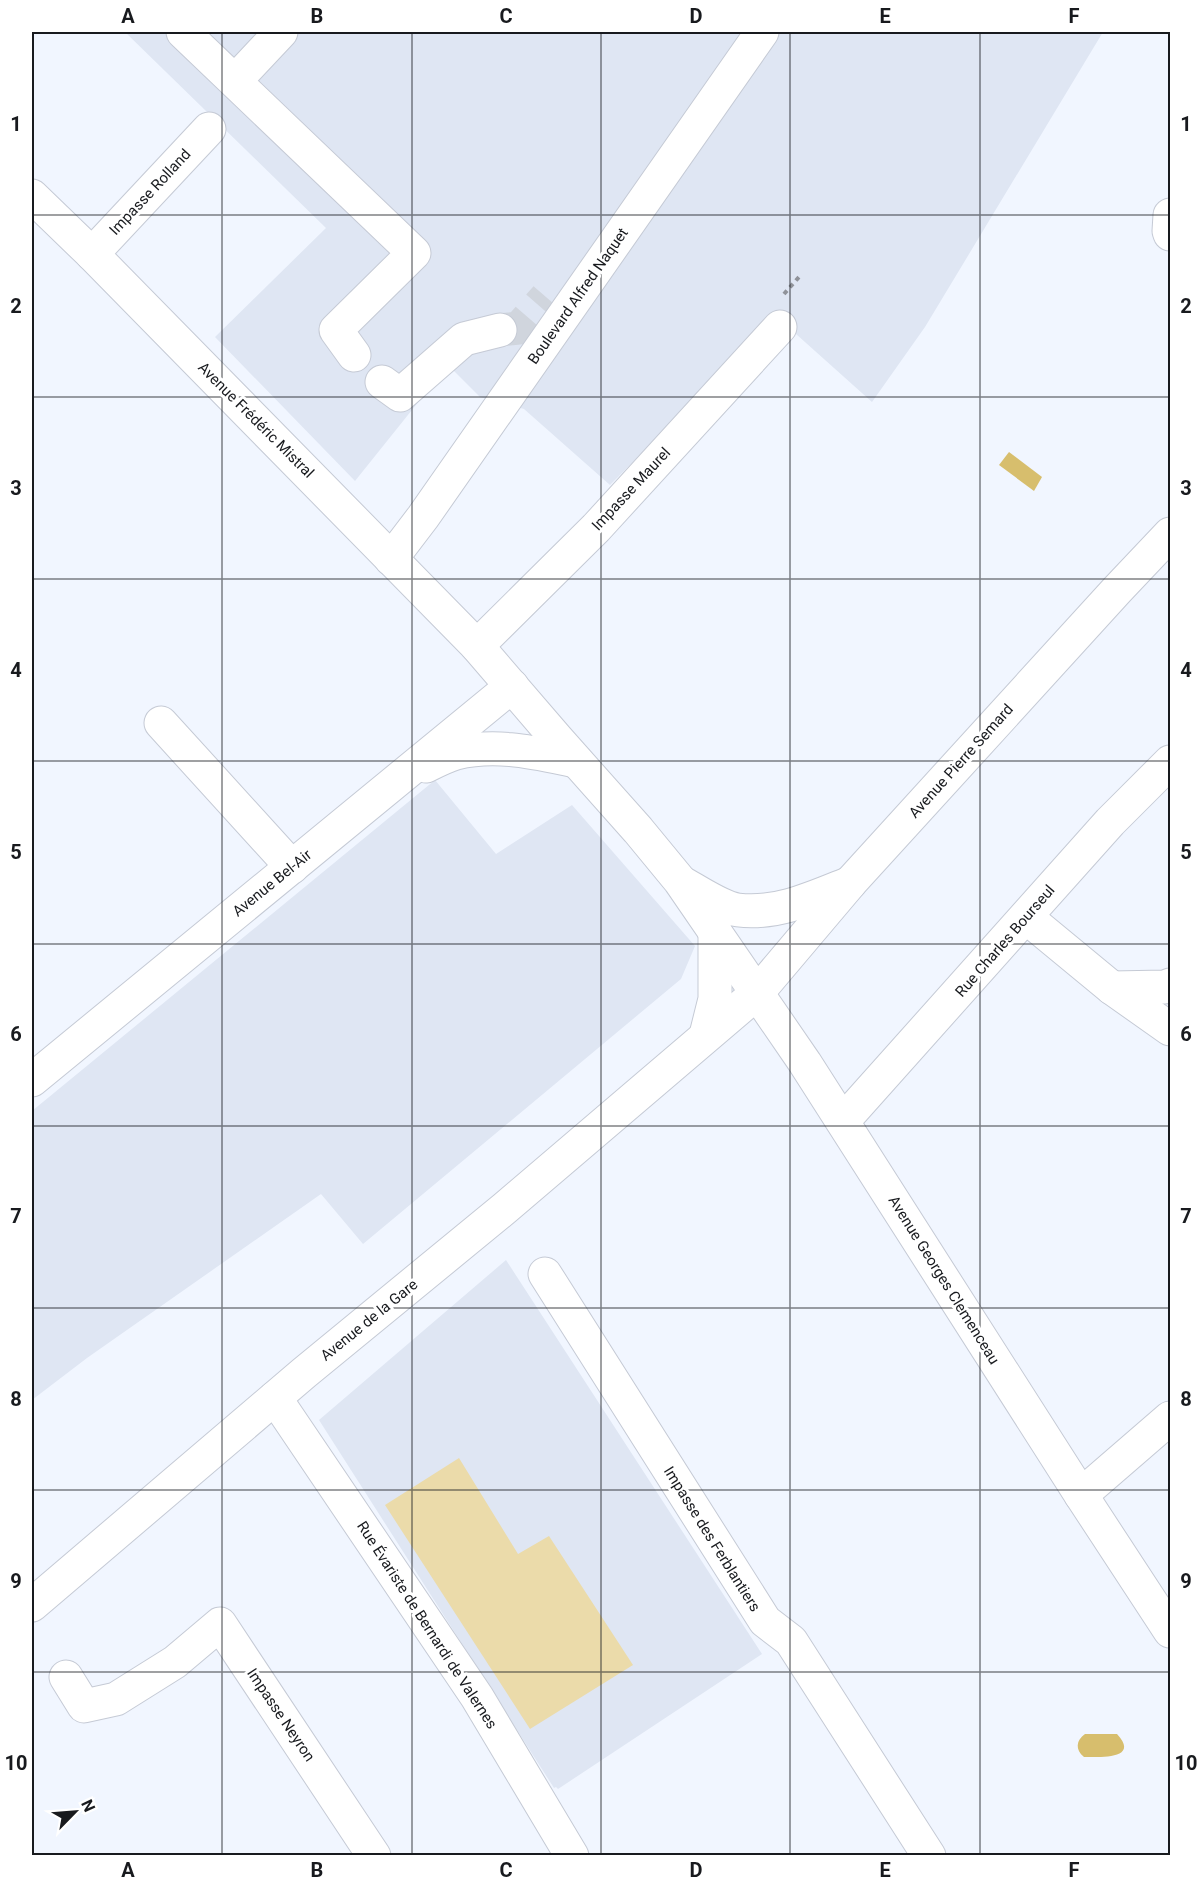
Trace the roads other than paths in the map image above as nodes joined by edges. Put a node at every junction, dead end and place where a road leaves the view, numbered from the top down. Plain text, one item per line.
1 (183, 32) edge
2 (281, 32) edge
3 (754, 38) edge
4 (235, 81) junction
5 (208, 129) dead end
6 (32, 196) edge
7 (1170, 214) edge
8 (1170, 234) edge
9 (92, 254) junction
10 (780, 327) dead end
11 (500, 330) tunnel mouth
12 (354, 355) dead end
13 (382, 382) dead end
14 (1168, 542) edge
15 (391, 559) junction
16 (477, 646) junction
17 (512, 686) junction
18 (161, 723) dead end
19 (576, 761) junction
20 (1170, 762) edge
21 (405, 774) junction
22 (292, 867) junction
23 (680, 881) junction
24 (850, 883) junction
25 (1026, 917) junction
26 (715, 932) junction
27 (1170, 985) edge
28 (1112, 988) junction
29 (757, 993) junction
30 (1170, 1029) edge
31 (706, 1035) junction
32 (32, 1080) edge
33 (843, 1121) junction
34 (544, 1274) dead end
35 (275, 1398) junction
36 (1170, 1418) edge
37 (1081, 1496) junction
38 (32, 1605) edge
39 (1170, 1631) edge
40 (66, 1677) dead end
41 (374, 1856) edge
42 (572, 1856) edge
43 (929, 1856) edge

1 - 4 street
2 - 4 street
3 - 15 street, Boulevard Alfred Naquet
4 - 12 street
5 - 9 street, Impasse Rolland
6 - 9 street, Avenue Frédéric Mistral
7 - 8 street
9 - 15 street, Avenue Frédéric Mistral
10 - 16 street, Impasse Maurel
11 - 13 street
14 - 24 street, Avenue Pierre Semard
15 - 16 street, Avenue Frédéric Mistral
16 - 17 street, Avenue Frédéric Mistral
17 - 19 street
17 - 21 street, Avenue Bel-Air
18 - 22 street
19 - 21 street
19 - 23 street
20 - 25 street, Rue Charles Bourseul
21 - 22 street, Avenue Bel-Air
22 - 32 street, Avenue Bel-Air
23 - 24 street
23 - 26 street, Avenue Georges Clemenceau
24 - 29 street, Avenue Pierre Semard
25 - 28 street
25 - 33 street, Rue Charles Bourseul
26 - 29 street, Avenue Georges Clemenceau
26 - 31 street
27 - 28 street
28 - 30 street
29 - 31 street, Avenue de la Gare
29 - 33 street, Avenue Georges Clemenceau
31 - 35 street, Avenue de la Gare
33 - 37 street, Avenue Georges Clemenceau
34 - 43 street, Impasse des Ferblantiers
35 - 38 street, Avenue de la Gare
35 - 42 street, Rue Évariste de Bernardi de Valernes
36 - 37 street
37 - 39 street, Avenue Georges Clemenceau
40 - 41 street, Impasse Neyron

